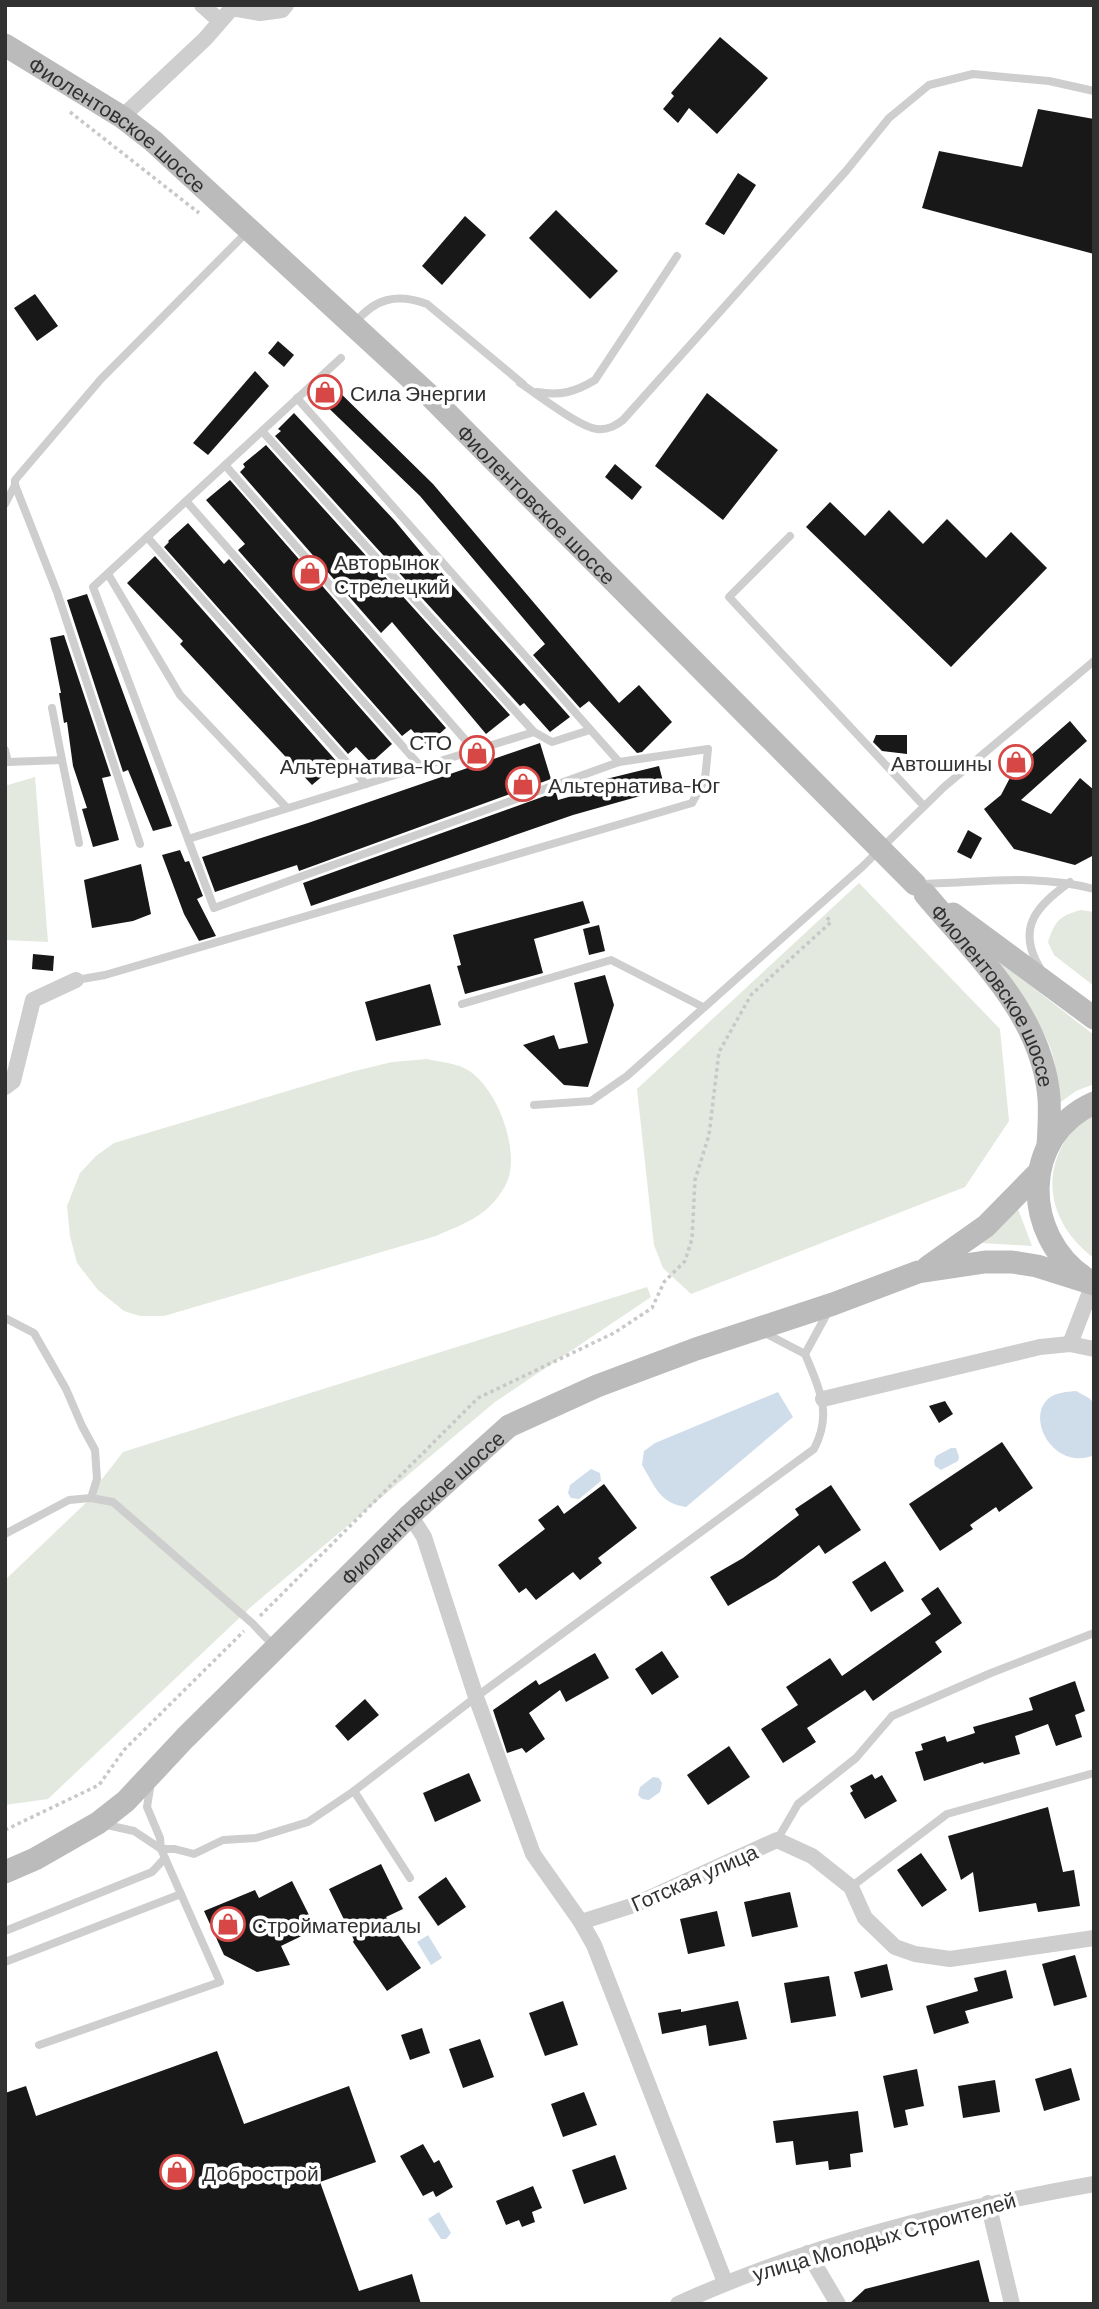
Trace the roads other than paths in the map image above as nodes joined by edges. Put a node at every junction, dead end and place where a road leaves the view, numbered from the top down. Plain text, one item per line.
1 (202, 5) edge
2 (286, 5) edge
3 (220, 21) junction
4 (5, 45) edge
5 (1094, 91) edge
6 (122, 117) junction
7 (249, 230) junction
8 (677, 256) dead end
9 (353, 326) junction
10 (341, 358) dead end
11 (520, 383) junction
12 (297, 398) junction
13 (262, 431) junction
14 (225, 465) junction
15 (5, 478) edge
16 (15, 482) junction
17 (187, 501) junction
18 (5, 505) edge
19 (790, 536) dead end
20 (148, 537) junction
21 (108, 574) junction
22 (1094, 661) edge
23 (52, 708) dead end
24 (590, 730) junction
25 (534, 732) junction
26 (5, 750) edge
27 (475, 751) junction
28 (62, 760) junction
29 (619, 762) junction
30 (421, 767) junction
31 (366, 784) junction
32 (924, 806) junction
33 (287, 808) junction
34 (188, 839) junction
35 (79, 844) dead end
36 (140, 844) dead end
37 (881, 848) junction
38 (1070, 882) junction
39 (915, 884) joint
40 (1094, 889) edge
41 (76, 980) joint
42 (1050, 984) junction
43 (462, 1004) dead end
44 (704, 1007) junction
45 (1094, 1018) edge
46 (5, 1087) edge
47 (1094, 1103) edge
48 (534, 1105) dead end
49 (1048, 1146) junction
50 (1039, 1172) junction
51 (919, 1272) junction
52 (1093, 1284) edge
53 (833, 1304) junction
54 (5, 1318) edge
55 (757, 1329) junction
56 (1070, 1344) junction
57 (1094, 1349) edge
58 (806, 1354) junction
59 (823, 1399) junction
60 (91, 1498) junction
61 (410, 1515) junction
62 (5, 1534) edge
63 (1094, 1633) edge
64 (275, 1647) junction
65 (476, 1697) junction
66 (153, 1773) junction
67 (1094, 1773) edge
68 (354, 1791) junction
69 (98, 1823) junction
70 (777, 1840) junction
71 (161, 1849) junction
72 (165, 1858) junction
73 (5, 1872) edge
74 (410, 1878) dead end
75 (851, 1887) junction
76 (181, 1894) junction
77 (581, 1922) junction
78 (5, 1931) edge
79 (1094, 1938) edge
80 (5, 1962) edge
81 (39, 2045) dead end
82 (1094, 2184) edge
83 (988, 2203) junction
84 (808, 2253) junction
85 (725, 2282) junction
86 (678, 2304) edge
87 (838, 2304) edge
88 (1012, 2304) edge

1 - 3 street
2 - 3 street
3 - 6 street
4 - 6 main road, Фиолентовское шоссе
5 - 11 lane
6 - 7 main road, Фиолентовское шоссе
7 - 9 main road, Фиолентовское шоссе
7 - 16 lane
8 - 11 lane
9 - 11 lane
9 - 37 main road, Фиолентовское шоссе
10 - 12 lane
12 - 13 lane
12 - 24 lane
13 - 14 lane
13 - 25 lane
14 - 17 lane
14 - 27 lane
15 - 16 lane
16 - 18 lane
16 - 36 lane
17 - 20 lane
17 - 30 lane
19 - 32 lane
20 - 21 lane
20 - 31 lane
21 - 33 lane
21 - 34 lane
22 - 32 lane
23 - 28 lane
24 - 25 lane
24 - 29 lane
25 - 27 lane
26 - 28 lane
27 - 30 lane
28 - 35 lane
29 - 34 lane
29 - 41 lane
30 - 31 lane
31 - 33 lane
32 - 37 lane
33 - 34 lane
37 - 39 main road, Фиолентовское шоссе
37 - 44 lane
38 - 39 lane
38 - 40 lane
38 - 42 lane
41 - 46 street
42 - 45 main road, Фиолентовское шоссе
42 - 49 main road, Фиолентовское шоссе
43 - 44 lane
44 - 48 lane
47 - 49 main road, Фиолентовское шоссе
49 - 50 main road, Фиолентовское шоссе
50 - 51 main road, Фиолентовское шоссе
50 - 52 main road, Фиолентовское шоссе
51 - 52 main road, Фиолентовское шоссе
51 - 53 main road, Фиолентовское шоссе
52 - 56 street
53 - 55 main road, Фиолентовское шоссе
53 - 58 lane
54 - 60 lane
55 - 58 lane
55 - 61 main road, Фиолентовское шоссе
56 - 57 street
56 - 59 street
58 - 59 lane
59 - 65 lane
60 - 62 lane
60 - 64 lane
61 - 64 main road, Фиолентовское шоссе
61 - 65 street
63 - 70 lane
64 - 66 main road, Фиолентовское шоссе
65 - 68 lane
65 - 77 street
66 - 69 main road, Фиолентовское шоссе
66 - 71 lane
67 - 75 lane
68 - 71 lane
68 - 74 lane
69 - 71 lane
69 - 73 main road, Фиолентовское шоссе
70 - 75 street, Готская улица
70 - 77 street, Готская улица
71 - 72 lane
72 - 76 lane
72 - 78 lane
75 - 79 street, Готская улица
76 - 80 lane
76 - 81 lane
77 - 85 street
82 - 83 street, улица Молодых Строителей
83 - 84 street, улица Молодых Строителей
83 - 88 street
84 - 85 street, улица Молодых Строителей
84 - 87 street
85 - 86 street, улица Молодых Строителей

